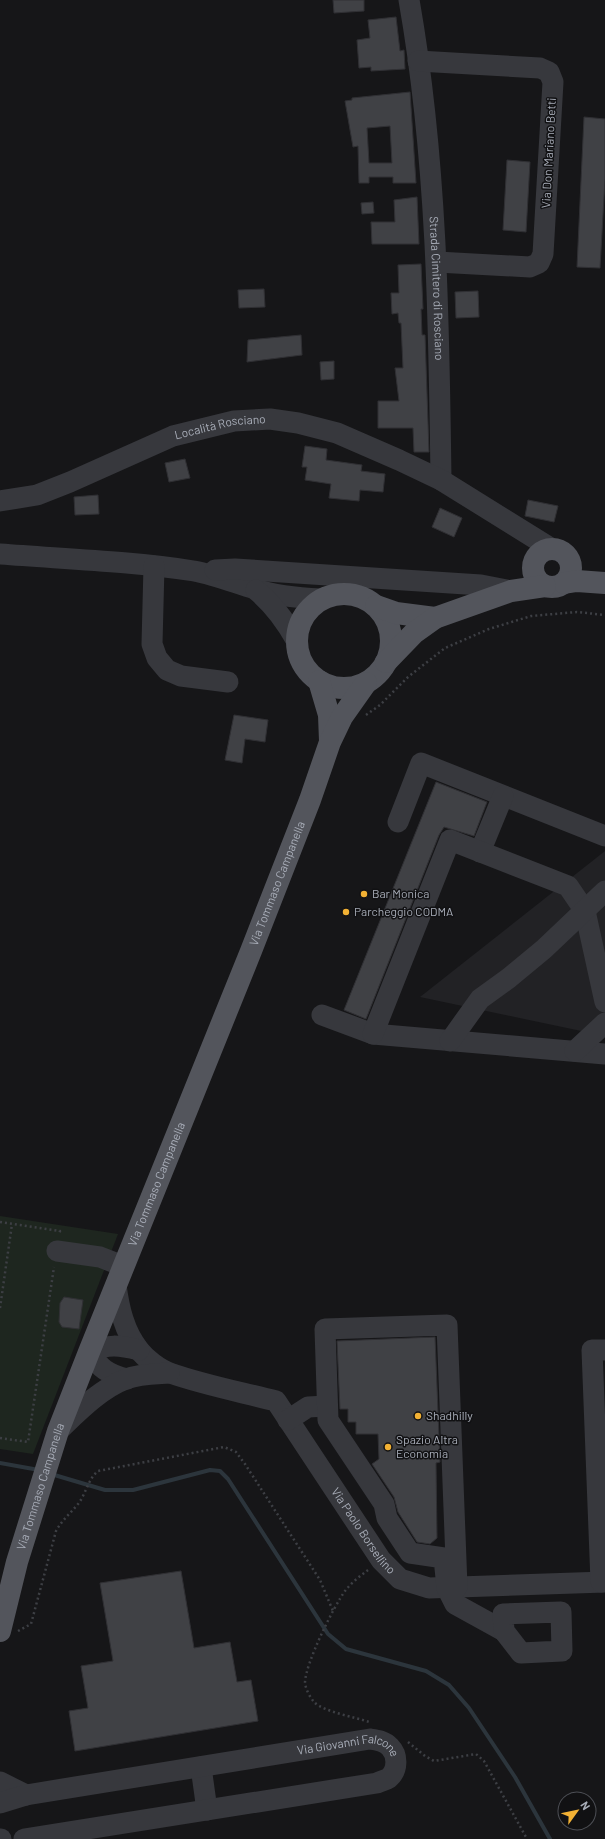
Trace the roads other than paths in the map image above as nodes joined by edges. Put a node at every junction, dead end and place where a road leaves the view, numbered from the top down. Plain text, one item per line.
1 (409, 0) edge
2 (418, 61) junction
3 (437, 262) junction
4 (441, 480) junction
5 (0, 501) edge
6 (0, 554) edge
7 (154, 566) junction
8 (549, 567) junction
9 (195, 571) junction
10 (600, 582) edge
11 (256, 590) junction
12 (511, 592) junction
13 (321, 599) junction
14 (376, 606) junction
15 (435, 618) junction
16 (296, 640) junction
17 (386, 662) junction
18 (228, 682) dead end
19 (319, 682) junction
20 (366, 683) junction
21 (330, 742) junction
22 (503, 796) junction
23 (398, 822) dead end
24 (605, 836) edge
25 (480, 852) junction
26 (605, 891) edge
27 (585, 910) junction
28 (605, 1002) edge
29 (322, 1015) dead end
30 (605, 1024) edge
31 (373, 1034) junction
32 (450, 1041) junction
33 (575, 1051) junction
34 (605, 1054) edge
35 (57, 1251) road end
36 (120, 1275) junction
37 (139, 1350) junction
38 (605, 1350) edge
39 (89, 1352) junction
40 (169, 1373) junction
41 (126, 1379) junction
42 (328, 1406) junction
43 (288, 1420) junction
44 (58, 1431) junction
45 (602, 1546) edge
46 (603, 1582) edge
47 (560, 1583) junction
48 (452, 1587) junction
49 (561, 1612) junction
50 (9, 1631) edge
51 (504, 1631) junction
52 (201, 1767) junction
53 (0, 1782) edge
54 (26, 1795) junction
55 (0, 1803) edge
56 (207, 1810) junction
57 (24, 1839) edge

1 - 2 street, Strada Cimitero di Rosciano
2 - 3 street, Strada Cimitero di Rosciano
2 - 3 street, Via Don Mariano Betti
3 - 4 street, Strada Cimitero di Rosciano
4 - 5 street, Località Rosciano
4 - 8 street
6 - 7 street
7 - 9 street
7 - 18 street
8 - 10 main road
8 - 12 main road
9 - 11 street
9 - 12 street
11 - 13 street
11 - 16 street
12 - 15 main road
13 - 14 main road
13 - 16 main road
14 - 15 main road
14 - 17 main road
15 - 17 main road
16 - 19 main road
17 - 20 main road
19 - 20 main road
19 - 21 main road, Via Tommaso Campanella
20 - 21 main road, Via Tommaso Campanella
21 - 36 main road, Via Tommaso Campanella
22 - 23 street
22 - 24 street
22 - 25 street
25 - 27 street
25 - 31 street
26 - 27 street
27 - 28 street
27 - 32 street
29 - 31 street
30 - 33 street
31 - 32 street
32 - 33 street
33 - 34 street
35 - 36 street
36 - 37 street, Via Paolo Borsellino
36 - 39 main road, Via Tommaso Campanella
37 - 39 street
37 - 40 street, Via Paolo Borsellino
38 - 45 street
39 - 41 street, Via Paolo Borsellino
39 - 44 main road, Via Tommaso Campanella
40 - 41 street, Via Paolo Borsellino
40 - 43 street, Via Paolo Borsellino
41 - 44 street, Via Paolo Borsellino
42 - 43 street
42 - 48 street
42 - 48 street
43 - 48 street, Via Paolo Borsellino
44 - 50 main road, Via Tommaso Campanella
45 - 46 street
46 - 47 street, Via Paolo Borsellino
47 - 48 street, Via Paolo Borsellino
47 - 49 street
48 - 51 street
49 - 51 street
49 - 51 street
52 - 54 street, Via Giovanni Falcone
52 - 56 street
52 - 56 street, Via Giovanni Falcone
53 - 54 street
54 - 55 street, Via Giovanni Falcone
56 - 57 street, Via Giovanni Falcone

